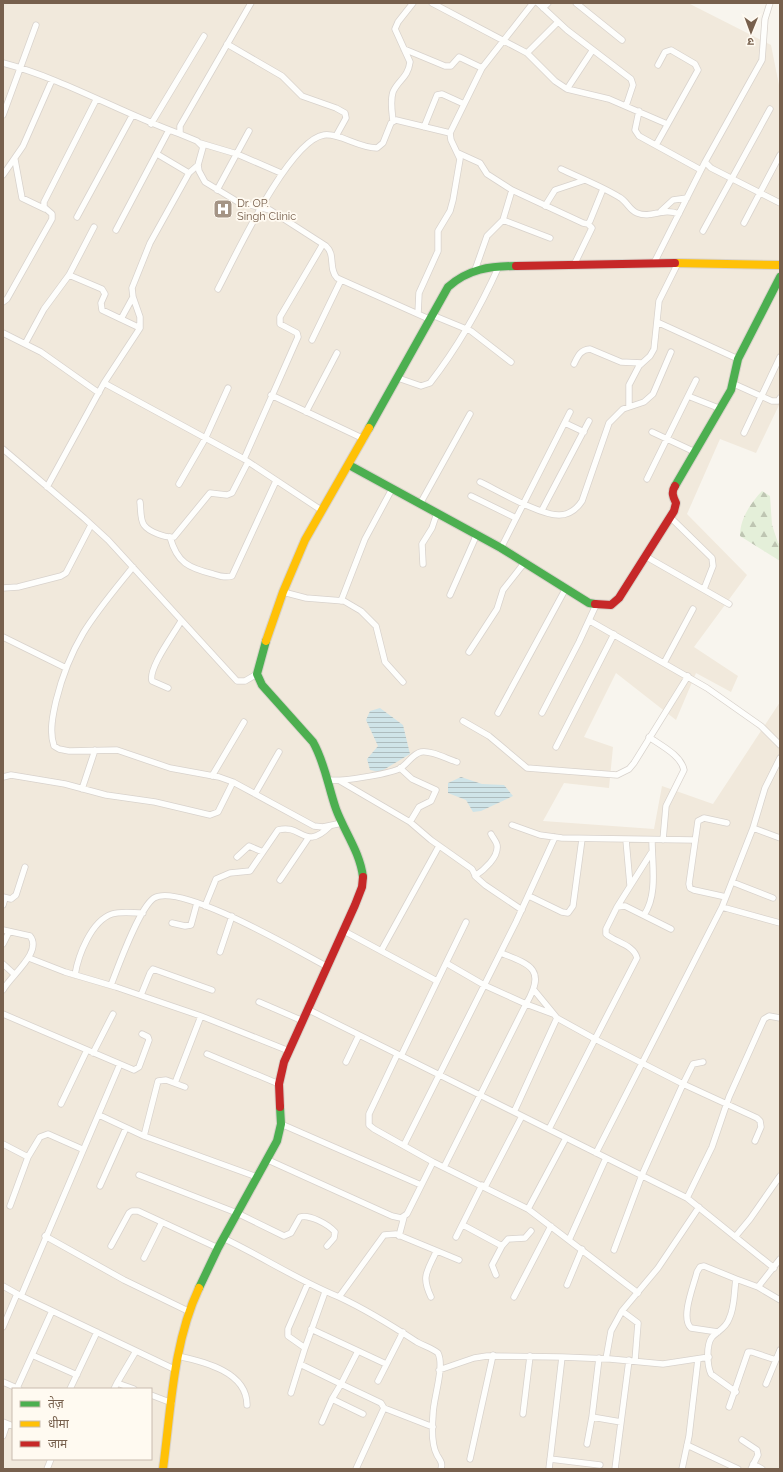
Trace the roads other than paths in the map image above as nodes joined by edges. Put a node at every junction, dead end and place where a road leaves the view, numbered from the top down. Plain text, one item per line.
1 (251, 3) edge
2 (413, 3) edge
3 (432, 3) edge
4 (534, 3) edge
5 (538, 3) edge
6 (548, 3) edge
7 (576, 3) edge
8 (770, 3) edge
9 (543, 8) junction
10 (558, 22) junction
11 (36, 25) dead end
12 (204, 36) dead end
13 (502, 40) junction
14 (622, 40) dead end
15 (227, 44) junction
16 (404, 49) junction
17 (592, 51) junction
18 (527, 53) junction
19 (3, 63) edge
20 (658, 65) dead end
21 (19, 68) junction
22 (482, 68) junction
23 (52, 80) junction
24 (567, 89) junction
25 (96, 100) junction
26 (464, 104) junction
27 (626, 106) junction
28 (770, 109) dead end
29 (639, 111) junction
30 (3, 115) edge
31 (132, 116) junction
32 (393, 121) junction
33 (151, 124) junction
34 (667, 124) junction
35 (424, 127) junction
36 (169, 130) junction
37 (249, 131) dead end
38 (450, 133) junction
39 (180, 134) junction
40 (336, 136) junction
41 (200, 144) junction
42 (656, 145) junction
43 (458, 153) junction
44 (157, 154) junction
45 (237, 154) junction
46 (780, 155) edge
47 (15, 160) junction
48 (705, 162) junction
49 (198, 165) junction
50 (561, 169) dead end
51 (701, 170) junction
52 (189, 173) junction
53 (281, 173) junction
54 (3, 176) edge
55 (732, 179) junction
56 (585, 180) junction
57 (603, 189) junction
58 (217, 190) junction
59 (512, 190) junction
60 (761, 193) junction
61 (687, 198) junction
62 (780, 203) edge
63 (545, 206) junction
64 (261, 207) junction
65 (45, 209) junction
66 (661, 211) junction
67 (679, 214) junction
68 (76, 217) dead end
69 (503, 220) junction
70 (744, 223) dead end
71 (588, 224) junction
72 (94, 227) dead end
73 (116, 230) dead end
74 (703, 231) dead end
75 (550, 238) dead end
76 (324, 244) junction
77 (654, 263) junction
78 (678, 263) junction
79 (574, 265) junction
80 (499, 266) junction
81 (780, 266) edge
82 (475, 270) junction
83 (70, 275) junction
84 (780, 276) edge
85 (341, 280) junction
86 (218, 289) dead end
87 (133, 297) junction
88 (3, 302) edge
89 (418, 314) junction
90 (431, 317) junction
91 (121, 319) junction
92 (657, 322) junction
93 (140, 328) junction
94 (467, 329) junction
95 (3, 333) edge
96 (312, 340) dead end
97 (25, 344) junction
98 (671, 352) dead end
99 (337, 353) dead end
100 (780, 357) edge
101 (738, 359) junction
102 (511, 362) dead end
103 (642, 363) junction
104 (574, 364) dead end
105 (398, 378) junction
106 (696, 380) dead end
107 (104, 383) junction
108 (734, 384) junction
109 (228, 388) dead end
110 (99, 393) junction
111 (271, 395) junction
112 (688, 396) junction
113 (762, 396) junction
114 (780, 398) edge
115 (629, 406) junction
116 (720, 409) junction
117 (306, 412) junction
118 (570, 412) dead end
119 (470, 414) dead end
120 (589, 421) dead end
121 (565, 423) junction
122 (584, 432) junction
123 (652, 432) dead end
124 (744, 433) dead end
125 (205, 439) junction
126 (364, 439) junction
127 (666, 439) junction
128 (4, 451) edge
129 (695, 452) junction
130 (246, 461) junction
131 (349, 465) junction
132 (647, 479) dead end
133 (276, 481) junction
134 (480, 482) dead end
135 (179, 484) dead end
136 (47, 487) junction
137 (392, 489) junction
138 (471, 496) dead end
139 (140, 502) dead end
140 (420, 504) junction
141 (524, 504) junction
142 (321, 510) junction
143 (542, 510) junction
144 (437, 512) junction
145 (670, 517) junction
146 (516, 518) junction
147 (91, 525) junction
148 (477, 534) junction
149 (170, 537) junction
150 (501, 548) junction
151 (646, 556) junction
152 (525, 562) junction
153 (423, 564) dead end
154 (133, 567) junction
155 (3, 588) edge
156 (566, 588) junction
157 (704, 589) junction
158 (283, 592) junction
159 (450, 595) dead end
160 (340, 601) junction
161 (729, 604) dead end
162 (596, 605) junction
163 (694, 609) dead end
164 (182, 621) junction
165 (590, 621) junction
166 (614, 634) junction
167 (3, 637) edge
168 (469, 652) dead end
169 (664, 663) junction
170 (66, 668) junction
171 (257, 674) junction
172 (688, 676) junction
173 (403, 682) dead end
174 (168, 688) dead end
175 (498, 713) dead end
176 (542, 713) dead end
177 (463, 721) dead end
178 (244, 722) dead end
179 (649, 737) junction
180 (780, 745) edge
181 (556, 747) dead end
182 (95, 750) junction
183 (279, 752) dead end
184 (779, 761) edge
185 (457, 762) dead end
186 (400, 768) junction
187 (3, 776) edge
188 (212, 776) junction
189 (329, 780) junction
190 (340, 781) junction
191 (233, 782) junction
192 (82, 789) junction
193 (255, 794) junction
194 (410, 822) junction
195 (727, 822) dead end
196 (342, 823) junction
197 (512, 825) dead end
198 (330, 826) junction
199 (753, 828) junction
200 (491, 834) dead end
201 (309, 837) junction
202 (555, 838) junction
203 (780, 838) edge
204 (582, 839) junction
205 (626, 840) junction
206 (652, 840) junction
207 (663, 840) junction
208 (694, 840) junction
209 (439, 846) junction
210 (263, 852) junction
211 (652, 853) junction
212 (237, 857) dead end
213 (25, 867) dead end
214 (476, 876) junction
215 (280, 880) dead end
216 (732, 882) junction
217 (630, 885) junction
218 (529, 896) junction
219 (4, 897) edge
220 (726, 897) junction
221 (772, 898) dead end
222 (197, 903) junction
223 (3, 905) edge
224 (205, 906) junction
225 (617, 907) junction
226 (722, 907) junction
227 (522, 910) junction
228 (142, 913) junction
229 (644, 915) junction
230 (232, 916) junction
231 (466, 922) dead end
232 (172, 923) dead end
233 (780, 923) edge
234 (671, 929) dead end
235 (6, 931) edge
236 (344, 931) junction
237 (3, 944) edge
238 (382, 951) junction
239 (220, 952) dead end
240 (501, 953) junction
241 (29, 958) junction
242 (446, 963) junction
243 (3, 964) edge
244 (328, 967) junction
245 (14, 974) junction
246 (75, 975) junction
247 (437, 981) junction
248 (111, 985) junction
249 (484, 985) junction
250 (3, 990) edge
251 (212, 990) dead end
252 (534, 990) junction
253 (141, 995) junction
254 (259, 1002) dead end
255 (526, 1004) junction
256 (309, 1010) junction
257 (3, 1014) edge
258 (112, 1014) dead end
259 (201, 1016) junction
260 (555, 1016) junction
261 (780, 1018) edge
262 (303, 1021) junction
263 (142, 1034) dead end
264 (359, 1035) junction
265 (595, 1039) junction
266 (289, 1051) junction
267 (90, 1052) junction
268 (207, 1054) dead end
269 (399, 1055) junction
270 (346, 1062) dead end
271 (642, 1062) junction
272 (703, 1062) dead end
273 (120, 1064) junction
274 (439, 1074) junction
275 (175, 1083) junction
276 (279, 1084) junction
277 (683, 1084) junction
278 (185, 1087) dead end
279 (479, 1095) junction
280 (726, 1103) junction
281 (61, 1104) dead end
282 (514, 1112) junction
283 (99, 1115) junction
284 (522, 1116) junction
285 (281, 1124) junction
286 (126, 1128) junction
287 (549, 1129) junction
288 (144, 1136) junction
289 (566, 1138) junction
290 (755, 1141) dead end
291 (3, 1144) edge
292 (404, 1145) junction
293 (82, 1149) junction
294 (596, 1153) junction
295 (28, 1157) junction
296 (606, 1158) junction
297 (268, 1160) junction
298 (433, 1162) junction
299 (444, 1167) junction
300 (139, 1175) dead end
301 (642, 1175) junction
302 (780, 1176) edge
303 (257, 1177) junction
304 (421, 1185) junction
305 (100, 1186) dead end
306 (483, 1186) junction
307 (687, 1198) junction
308 (10, 1206) dead end
309 (699, 1207) junction
310 (528, 1209) junction
311 (237, 1213) junction
312 (404, 1217) junction
313 (162, 1222) junction
314 (463, 1225) junction
315 (551, 1226) junction
316 (531, 1231) dead end
317 (45, 1236) junction
318 (399, 1236) junction
319 (456, 1237) dead end
320 (735, 1237) junction
321 (223, 1238) junction
322 (569, 1240) junction
323 (111, 1246) dead end
324 (327, 1246) dead end
325 (502, 1246) junction
326 (218, 1248) junction
327 (582, 1249) junction
328 (614, 1250) dead end
329 (436, 1252) junction
330 (144, 1258) dead end
331 (780, 1259) edge
332 (459, 1260) dead end
333 (774, 1268) junction
334 (496, 1275) dead end
335 (736, 1279) junction
336 (308, 1283) junction
337 (567, 1284) dead end
338 (3, 1286) edge
339 (758, 1287) junction
340 (325, 1292) junction
341 (638, 1293) junction
342 (19, 1295) junction
343 (339, 1297) junction
344 (431, 1297) dead end
345 (514, 1297) dead end
346 (780, 1300) edge
347 (52, 1311) junction
348 (188, 1311) junction
349 (622, 1311) junction
350 (3, 1327) edge
351 (311, 1329) junction
352 (98, 1332) junction
353 (403, 1332) junction
354 (718, 1332) junction
355 (305, 1348) junction
356 (780, 1350) edge
357 (136, 1351) junction
358 (358, 1351) junction
359 (32, 1355) junction
360 (493, 1355) junction
361 (178, 1356) junction
362 (530, 1356) junction
363 (562, 1357) junction
364 (708, 1357) junction
365 (599, 1358) junction
366 (606, 1359) junction
367 (698, 1359) junction
368 (632, 1360) junction
369 (776, 1360) junction
370 (300, 1364) junction
371 (386, 1364) junction
372 (176, 1370) junction
373 (439, 1370) junction
374 (77, 1374) junction
375 (378, 1381) dead end
376 (3, 1382) edge
377 (117, 1383) junction
378 (341, 1384) junction
379 (766, 1384) dead end
380 (16, 1388) edge
381 (18, 1388) edge
382 (70, 1388) edge
383 (114, 1388) edge
384 (131, 1388) edge
385 (736, 1392) junction
386 (290, 1393) dead end
387 (152, 1395) edge
388 (332, 1400) junction
389 (172, 1403) junction
390 (247, 1405) dead end
391 (729, 1407) dead end
392 (384, 1408) junction
393 (363, 1414) dead end
394 (523, 1414) dead end
395 (592, 1417) junction
396 (322, 1422) dead end
397 (621, 1422) junction
398 (8, 1424) edge
399 (433, 1427) junction
400 (3, 1436) edge
401 (742, 1440) dead end
402 (587, 1444) dead end
403 (687, 1445) junction
404 (470, 1458) dead end
405 (550, 1459) junction
406 (600, 1465) dead end
407 (752, 1466) edge
408 (163, 1469) edge
409 (356, 1469) edge
410 (441, 1469) edge
411 (549, 1469) edge
412 (615, 1469) edge
413 (682, 1469) edge
414 (738, 1469) edge
415 (762, 1469) edge

1 - 15 street
2 - 16 street
3 - 13 street
4 - 13 street
5 - 9 street
6 - 9 street
7 - 14 street
8 - 48 street
9 - 10 street
10 - 17 street
10 - 18 street
11 - 21 street
12 - 33 street
13 - 18 street
13 - 22 street
15 - 39 street
15 - 40 street
16 - 22 street
16 - 32 street
17 - 24 street
17 - 27 street
18 - 24 street
19 - 21 street
20 - 34 street
21 - 23 street
21 - 30 street
22 - 26 street
23 - 25 street
23 - 47 street
24 - 27 street
25 - 31 street
25 - 65 street
26 - 35 street
26 - 38 street
27 - 29 street
28 - 55 street
29 - 34 street
29 - 42 street
31 - 33 street
31 - 68 street
32 - 35 street
32 - 40 street
33 - 36 street
34 - 42 street
35 - 38 street
36 - 39 street
36 - 44 street
37 - 45 street
38 - 43 street
39 - 41 street
40 - 53 street
41 - 45 street
41 - 49 street
42 - 51 street
43 - 59 street
43 - 89 street
44 - 52 street
44 - 73 street
45 - 53 street
45 - 58 street
46 - 60 street
47 - 54 street
47 - 65 street
48 - 51 street
48 - 55 street
49 - 52 street
49 - 58 street
50 - 56 street
51 - 61 street
52 - 87 street
53 - 64 street
55 - 60 street
55 - 74 street
56 - 57 street
56 - 63 street
57 - 66 street
57 - 71 street
58 - 64 street
59 - 63 street
59 - 69 street
60 - 62 street
60 - 70 street
61 - 66 street
61 - 67 street
63 - 71 street
64 - 76 street
64 - 86 street
65 - 88 street
66 - 67 street
67 - 77 street
69 - 75 street
69 - 82 street
71 - 79 street
72 - 83 street
76 - 85 street
76 - 111 street
77 - 78 street
77 - 79 street
78 - 81 street
78 - 92 street
79 - 80 street
80 - 82 street
80 - 94 street
82 - 90 street
83 - 91 street
83 - 97 street
84 - 101 street
85 - 89 street
85 - 96 street
87 - 91 street
87 - 93 street
89 - 90 street
90 - 94 street
90 - 105 street
91 - 93 street
92 - 101 street
92 - 103 street
93 - 107 street
94 - 102 street
94 - 105 street
95 - 97 street
97 - 110 street
98 - 115 street
99 - 117 street
100 - 113 street
101 - 108 street
103 - 104 street
103 - 115 street
105 - 126 street
106 - 112 street
107 - 110 street
107 - 125 street
108 - 113 street
108 - 116 street
109 - 125 street
110 - 136 street
111 - 117 street
111 - 130 street
112 - 116 street
112 - 127 street
113 - 114 street
113 - 124 street
115 - 143 street
116 - 129 street
117 - 126 street
118 - 121 street
119 - 140 street
120 - 122 street
121 - 122 street
121 - 141 street
122 - 143 street
123 - 127 street
125 - 130 street
125 - 135 street
126 - 131 street
127 - 129 street
127 - 132 street
128 - 136 street
129 - 145 street
130 - 133 street
130 - 149 street
131 - 137 street
131 - 142 street
133 - 142 street
133 - 149 street
134 - 141 street
136 - 147 street
137 - 140 street
137 - 160 street
138 - 146 street
139 - 149 street
140 - 144 street
141 - 143 street
141 - 146 street
142 - 158 street
144 - 148 street
144 - 153 street
145 - 151 street
145 - 157 street
146 - 150 street
147 - 154 street
147 - 155 street
148 - 150 street
148 - 159 street
150 - 152 street
151 - 157 street
151 - 162 street
152 - 156 street
152 - 168 street
154 - 164 street
154 - 170 street
156 - 162 street
156 - 175 street
157 - 161 street
158 - 160 street
158 - 171 street
160 - 173 street
162 - 165 street
163 - 169 street
164 - 171 street
164 - 174 street
165 - 166 street
165 - 176 street
166 - 169 street
166 - 181 street
167 - 170 street
169 - 172 street
170 - 182 street
171 - 189 street
172 - 179 street
172 - 180 street
177 - 179 street
178 - 188 street
179 - 207 street
182 - 188 street
182 - 192 street
183 - 193 street
184 - 199 street
185 - 186 street
186 - 190 street
186 - 194 street
187 - 192 street
188 - 191 street
189 - 190 street
189 - 196 street
190 - 194 street
191 - 192 street
191 - 193 street
193 - 198 street
194 - 209 street
195 - 208 street
196 - 198 street
196 - 236 street
197 - 202 street
198 - 201 street
199 - 203 street
199 - 216 street
200 - 214 street
201 - 210 street
201 - 215 street
202 - 204 street
202 - 218 street
204 - 205 street
204 - 218 street
205 - 206 street
205 - 217 street
206 - 207 street
206 - 211 street
207 - 208 street
208 - 220 street
209 - 214 street
209 - 238 street
210 - 212 street
210 - 224 street
211 - 217 street
211 - 229 street
213 - 219 street
214 - 227 street
216 - 220 street
216 - 221 street
217 - 225 street
218 - 227 street
219 - 223 street
220 - 226 street
222 - 224 street
222 - 228 street
222 - 232 street
224 - 230 street
225 - 229 street
225 - 265 street
226 - 233 street
226 - 271 street
227 - 240 street
228 - 246 street
228 - 248 street
229 - 234 street
230 - 239 street
230 - 244 street
231 - 242 street
235 - 237 street
235 - 241 street
236 - 238 street
236 - 244 street
238 - 247 street
240 - 249 street
240 - 252 street
241 - 245 street
241 - 246 street
242 - 247 street
242 - 249 street
243 - 245 street
244 - 256 street
245 - 250 street
246 - 248 street
247 - 269 street
248 - 253 street
249 - 255 street
249 - 274 street
251 - 253 street
252 - 255 street
252 - 260 street
253 - 259 street
254 - 262 street
255 - 260 street
255 - 279 street
256 - 262 street
256 - 264 street
257 - 267 street
258 - 267 street
259 - 266 street
259 - 275 street
260 - 265 street
260 - 282 street
261 - 280 street
262 - 266 street
263 - 273 street
264 - 269 street
264 - 270 street
265 - 271 street
265 - 287 street
266 - 276 street
267 - 273 street
267 - 281 street
268 - 276 street
269 - 274 street
269 - 292 street
271 - 277 street
271 - 294 street
272 - 277 street
273 - 283 street
274 - 279 street
274 - 292 street
275 - 278 street
275 - 288 street
276 - 285 street
277 - 280 street
277 - 301 street
279 - 282 street
279 - 299 street
280 - 290 street
280 - 307 street
282 - 284 street
283 - 286 street
283 - 293 street
284 - 287 street
284 - 306 street
285 - 297 street
285 - 304 street
286 - 288 street
286 - 305 street
287 - 289 street
288 - 303 street
289 - 294 street
289 - 310 street
291 - 295 street
292 - 298 street
293 - 295 street
293 - 317 street
294 - 296 street
295 - 308 street
296 - 301 street
296 - 322 street
297 - 303 street
297 - 312 street
298 - 299 street
298 - 304 street
299 - 306 street
300 - 311 street
301 - 307 street
301 - 328 street
302 - 320 street
303 - 311 street
304 - 312 street
306 - 310 street
306 - 314 street
307 - 309 street
309 - 320 street
309 - 341 street
310 - 315 street
311 - 321 street
311 - 324 street
312 - 318 street
313 - 323 street
313 - 326 street
313 - 330 street
314 - 319 street
314 - 325 street
315 - 322 street
315 - 345 street
316 - 325 street
317 - 342 street
317 - 348 street
318 - 329 street
318 - 343 street
320 - 333 street
321 - 326 street
321 - 336 street
322 - 327 street
325 - 334 street
326 - 348 street
327 - 337 street
327 - 341 street
329 - 332 street
329 - 344 street
331 - 333 street
333 - 339 street
335 - 339 street
335 - 354 street
335 - 354 street
336 - 340 street
336 - 355 street
338 - 342 street
339 - 346 street
340 - 343 street
340 - 351 street
341 - 349 street
342 - 347 street
342 - 350 street
343 - 353 street
347 - 352 street
347 - 359 street
348 - 361 street
349 - 366 street
349 - 368 street
351 - 355 street
351 - 358 street
352 - 357 street
352 - 374 street
353 - 371 street
353 - 373 street
354 - 364 street
355 - 370 street
356 - 369 street
357 - 372 street
357 - 377 street
358 - 371 street
358 - 378 street
359 - 374 street
359 - 381 street
360 - 362 street
360 - 373 street
360 - 404 street
361 - 372 street
361 - 390 street
362 - 363 street
362 - 394 street
363 - 365 street
363 - 405 street
364 - 367 street
364 - 385 street
365 - 366 street
365 - 395 street
366 - 368 street
367 - 368 street
367 - 403 street
368 - 397 street
369 - 379 street
369 - 385 street
370 - 378 street
370 - 386 street
371 - 375 street
372 - 389 street
373 - 399 street
374 - 382 street
376 - 380 street
377 - 383 street
377 - 384 street
378 - 388 street
378 - 392 street
385 - 391 street
387 - 389 street
388 - 393 street
388 - 396 street
389 - 408 street
392 - 399 street
392 - 409 street
395 - 397 street
395 - 402 street
397 - 412 street
398 - 400 street
399 - 410 street
401 - 407 street
403 - 413 street
403 - 414 street
405 - 406 street
405 - 411 street
407 - 415 street

